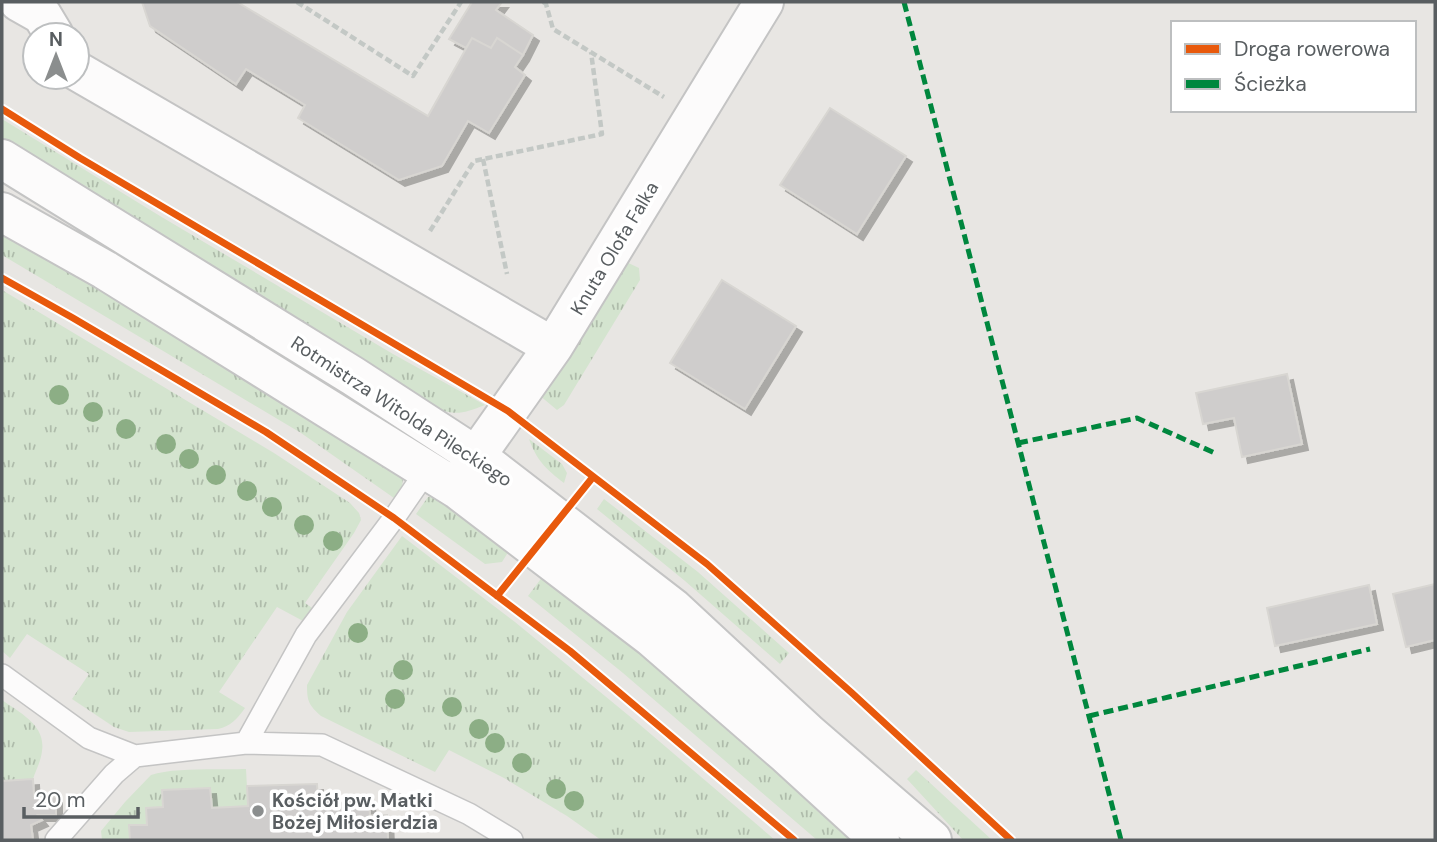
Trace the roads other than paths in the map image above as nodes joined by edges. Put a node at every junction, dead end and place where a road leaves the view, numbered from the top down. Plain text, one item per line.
1 (19, 2) edge
2 (764, 2) edge
3 (46, 21) edge
4 (91, 79) edge
5 (2, 159) edge
6 (2, 212) edge
7 (553, 347) junction
8 (476, 456) junction
9 (442, 480) junction
10 (2, 676) edge
11 (246, 743) junction
12 (135, 756) junction
13 (56, 840) edge
14 (512, 840) edge
15 (880, 840) edge
16 (932, 840) edge

1 - 3 main road
2 - 7 main road, Knuta Olofa Falka
4 - 7 main road
5 - 8 main road, Rotmistrza Witolda Pileckiego
6 - 9 main road, Rotmistrza Witolda Pileckiego
7 - 8 main road, Knuta Olofa Falka
8 - 9 main road, Knuta Olofa Falka
8 - 16 main road, Rotmistrza Witolda Pileckiego
9 - 11 lane
9 - 15 main road, Rotmistrza Witolda Pileckiego
10 - 12 lane
11 - 12 lane
11 - 14 lane
12 - 13 lane

